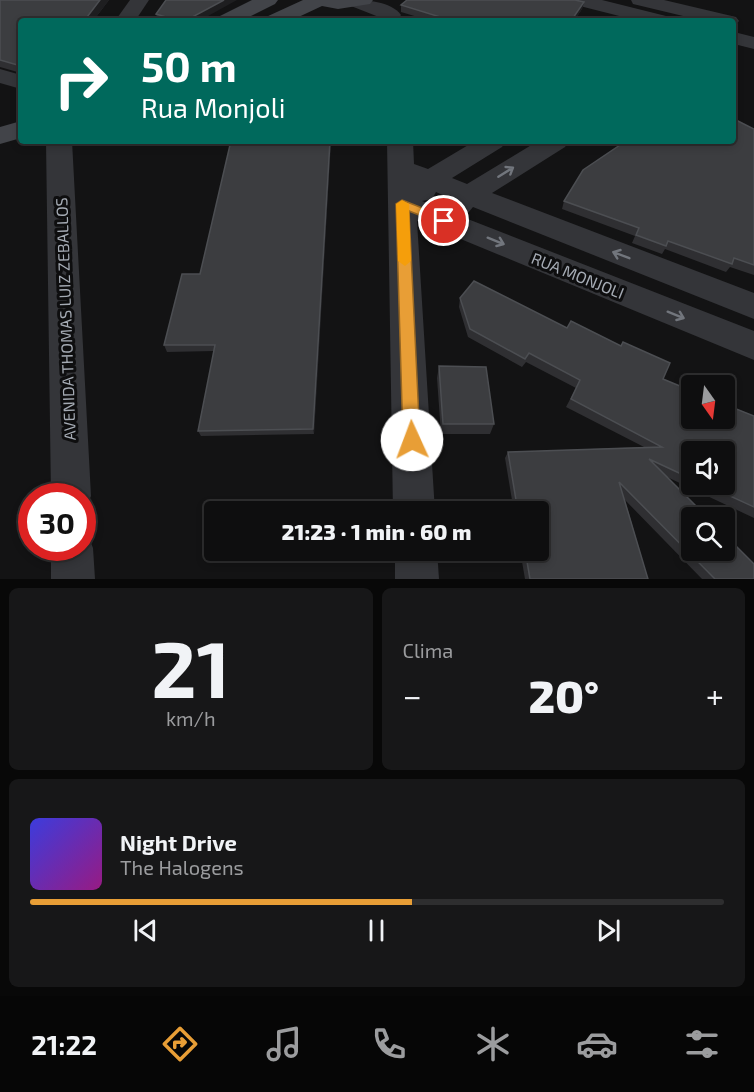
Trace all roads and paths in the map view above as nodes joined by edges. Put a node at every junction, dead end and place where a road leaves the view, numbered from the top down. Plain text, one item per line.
1 (140, 0) edge
2 (268, 0) edge
3 (320, 0) edge
4 (579, 0) edge
5 (640, 0) edge
6 (726, 0) edge
7 (361, 1) edge
8 (391, 12) edge
9 (127, 18) edge
10 (231, 18) edge
11 (280, 18) edge
12 (651, 18) edge
13 (696, 18) edge
14 (738, 27) edge
15 (754, 44) edge
16 (0, 76) edge
17 (18, 81) edge
18 (59, 144) edge
19 (482, 144) edge
20 (540, 144) edge
21 (411, 163) edge
22 (468, 196) junction
23 (407, 205) junction
24 (444, 221) junction
25 (754, 306) edge
26 (754, 346) edge
27 (71, 483) edge
28 (414, 501) edge
29 (73, 561) edge
30 (416, 561) edge
31 (74, 579) edge
32 (417, 579) edge

1 - 9 street
2 - 10 main road
3 - 7 main road
3 - 11 main road
4 - 12 street
5 - 13 street
6 - 13 street
7 - 8 street
14 - 15 street
16 - 17 street
18 - 27 street, AVENIDA THOMAS LUIZ ZEBALLOS
19 - 21 street
22 -> 20 street
21 - 22 street, RUA MONJOLI
21 - 23 street
22 - 24 street
25 -> 22 street, RUA MONJOLI
23 - 24 street, RUA MONJOLI
23 - 28 street
24 -> 26 street, RUA MONJOLI
29 - 31 street
30 - 32 street

